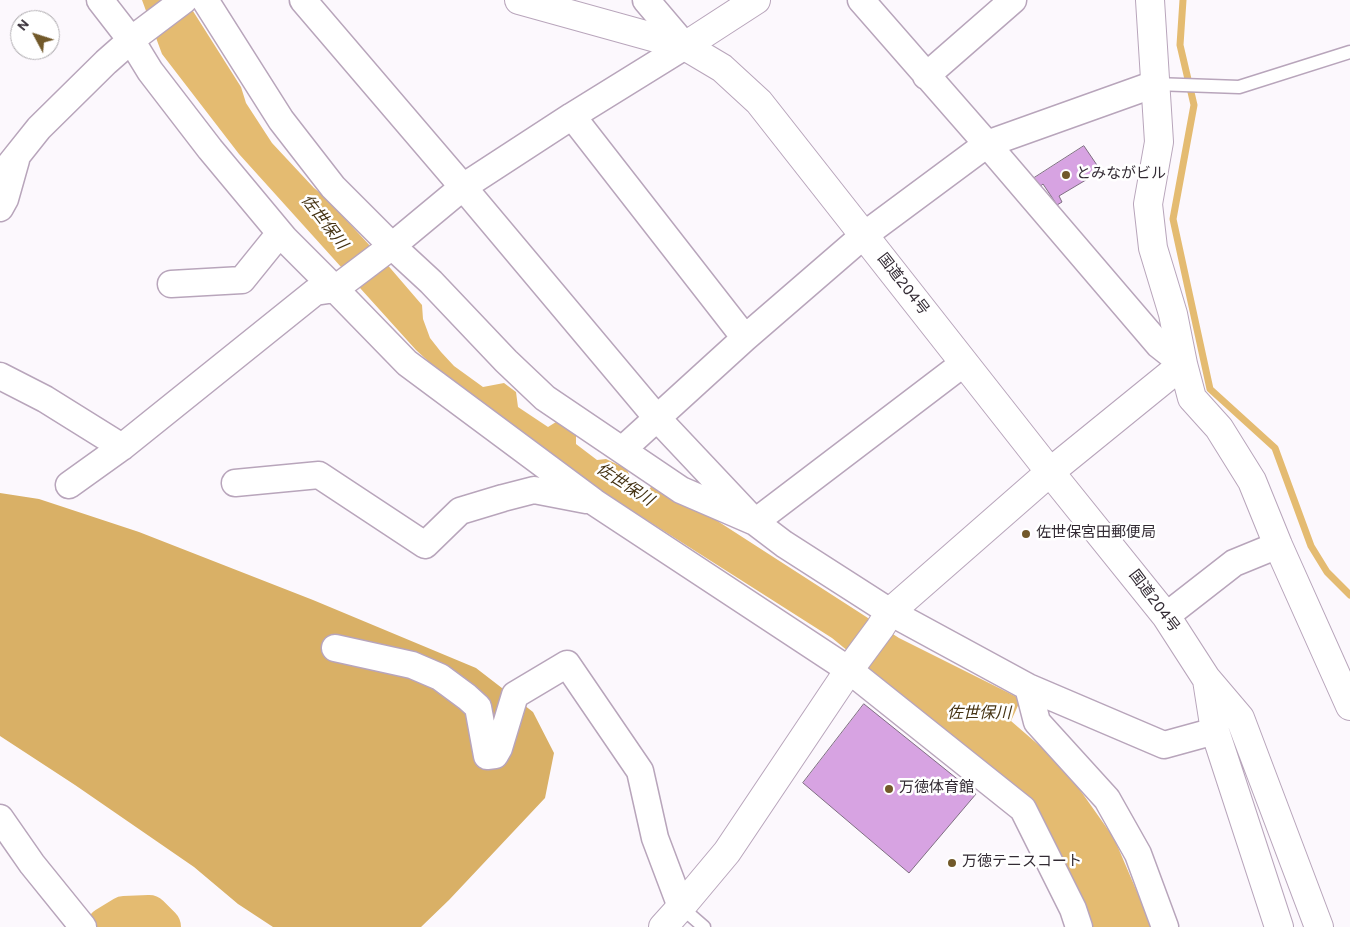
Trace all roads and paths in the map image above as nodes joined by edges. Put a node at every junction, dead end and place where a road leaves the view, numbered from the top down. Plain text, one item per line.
1 (100, 0) edge
2 (184, 0) edge
3 (205, 0) edge
4 (303, 0) edge
5 (519, 0) edge
6 (646, 0) edge
7 (756, 0) edge
8 (861, 0) edge
9 (1012, 0) edge
10 (1150, 0) edge
11 (131, 40) junction
12 (684, 46) junction
13 (1350, 52) edge
14 (926, 76) junction
15 (1164, 84) junction
16 (572, 116) junction
17 (987, 144) junction
18 (18, 154) junction
19 (0, 177) edge
20 (463, 187) junction
21 (0, 208) edge
22 (280, 233) junction
23 (863, 236) junction
24 (392, 246) junction
25 (171, 284) dead end
26 (336, 289) junction
27 (745, 338) junction
28 (964, 363) junction
29 (1183, 364) junction
30 (0, 376) edge
31 (657, 418) junction
32 (122, 447) junction
33 (622, 450) junction
34 (1050, 472) junction
35 (235, 483) dead end
36 (69, 485) dead end
37 (594, 502) junction
38 (755, 522) junction
39 (1278, 545) junction
40 (1166, 616) junction
41 (885, 620) junction
42 (335, 648) dead end
43 (852, 666) junction
44 (1206, 678) junction
45 (1028, 687) junction
46 (1350, 706) edge
47 (1215, 731) junction
48 (0, 818) edge
49 (681, 907) junction
50 (83, 927) edge
51 (663, 927) edge
52 (704, 927) edge
53 (1079, 927) edge
54 (1165, 927) edge
55 (1279, 927) edge
56 (1319, 927) edge

1 - 11 street
2 - 11 street
3 - 24 street
4 - 20 street
5 - 12 main road, 国道204号
6 - 12 street
7 - 12 main road
8 - 14 street
9 - 14 street
10 - 15 main road
11 - 18 street
11 - 22 street
12 - 16 street
12 - 23 main road, 国道204号
13 - 15 lane
14 - 17 street
15 - 17 street
15 - 29 main road
16 - 20 street
16 - 27 street
17 - 23 street
17 - 29 street
18 - 19 street
18 - 21 street
20 - 24 street
20 - 31 street
22 - 25 street
22 - 26 street
23 - 27 street
23 - 28 main road, 国道204号
24 - 26 street
24 - 33 street
26 - 32 street
26 - 37 street
27 - 31 street
28 - 34 main road, 国道204号
28 - 38 street
29 - 34 main road
29 - 39 main road
30 - 32 street
31 - 33 street
31 - 38 street
32 - 36 street
33 - 38 street
34 - 40 main road, 国道204号
34 - 41 main road
35 - 37 street
37 - 43 street
38 - 41 street
39 - 40 street
39 - 46 main road
40 - 44 main road, 国道204号
41 - 43 main road
41 - 45 street
42 - 49 street
43 - 49 main road
43 - 53 street
44 - 47 main road, 国道204号
44 - 56 main road, 国道204号
45 - 47 street
45 - 54 street
47 - 55 main road, 国道204号
48 - 50 street
49 - 51 main road
49 - 52 lane

